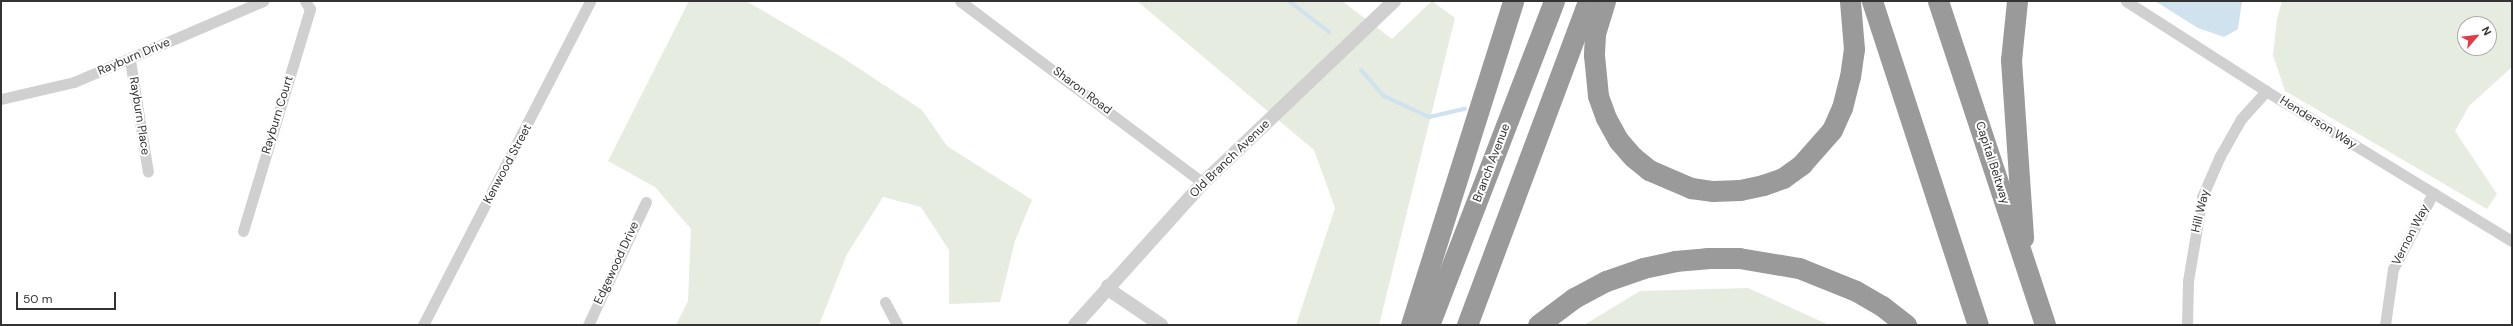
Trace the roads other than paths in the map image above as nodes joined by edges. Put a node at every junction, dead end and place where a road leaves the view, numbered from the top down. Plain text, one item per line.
1 (263, 1) edge
2 (305, 1) edge
3 (590, 1) edge
4 (960, 1) edge
5 (1394, 1) edge
6 (1514, 1) edge
7 (1554, 1) edge
8 (1588, 1) edge
9 (1605, 1) edge
10 (1850, 1) edge
11 (1872, 1) edge
12 (1938, 1) edge
13 (2016, 1) edge
14 (2126, 1) edge
15 (130, 60) junction
16 (2266, 91) junction
17 (1, 99) edge
18 (148, 172) dead end
19 (1203, 183) junction
20 (2433, 193) junction
21 (646, 202) dead end
22 (243, 231) dead end
23 (2512, 241) edge
24 (2024, 260) junction
25 (1108, 286) junction
26 (885, 302) dead end
27 (423, 325) edge
28 (588, 325) edge
29 (897, 325) edge
30 (1074, 325) edge
31 (1161, 325) edge
32 (1411, 325) edge
33 (1429, 325) edge
34 (1467, 325) edge
35 (1538, 325) edge
36 (1906, 325) edge
37 (1978, 325) edge
38 (2045, 325) edge
39 (2187, 325) edge
40 (2386, 325) edge

1 - 15 street, Rayburn Drive
2 - 22 street, Rayburn Court
3 - 27 street, Kenwood Street
4 - 19 street, Sharon Road
5 - 19 street, Old Branch Avenue
6 - 32 highway
7 - 33 highway, Branch Avenue
8 - 34 highway
9 - 10 highway
11 - 37 highway
12 - 24 highway, Capital Beltway
13 - 24 highway
14 - 16 street, Henderson Way
15 - 17 street, Rayburn Drive
15 - 18 street, Rayburn Place
16 - 20 street, Henderson Way
16 - 39 street, Hill Way
19 - 25 street, Old Branch Avenue
20 - 23 street, Henderson Way
20 - 40 street, Vernon Way
21 - 28 street, Edgewood Drive
24 - 38 highway, Capital Beltway
25 - 30 street, Old Branch Avenue
25 - 31 street
26 - 29 street
35 - 36 highway

